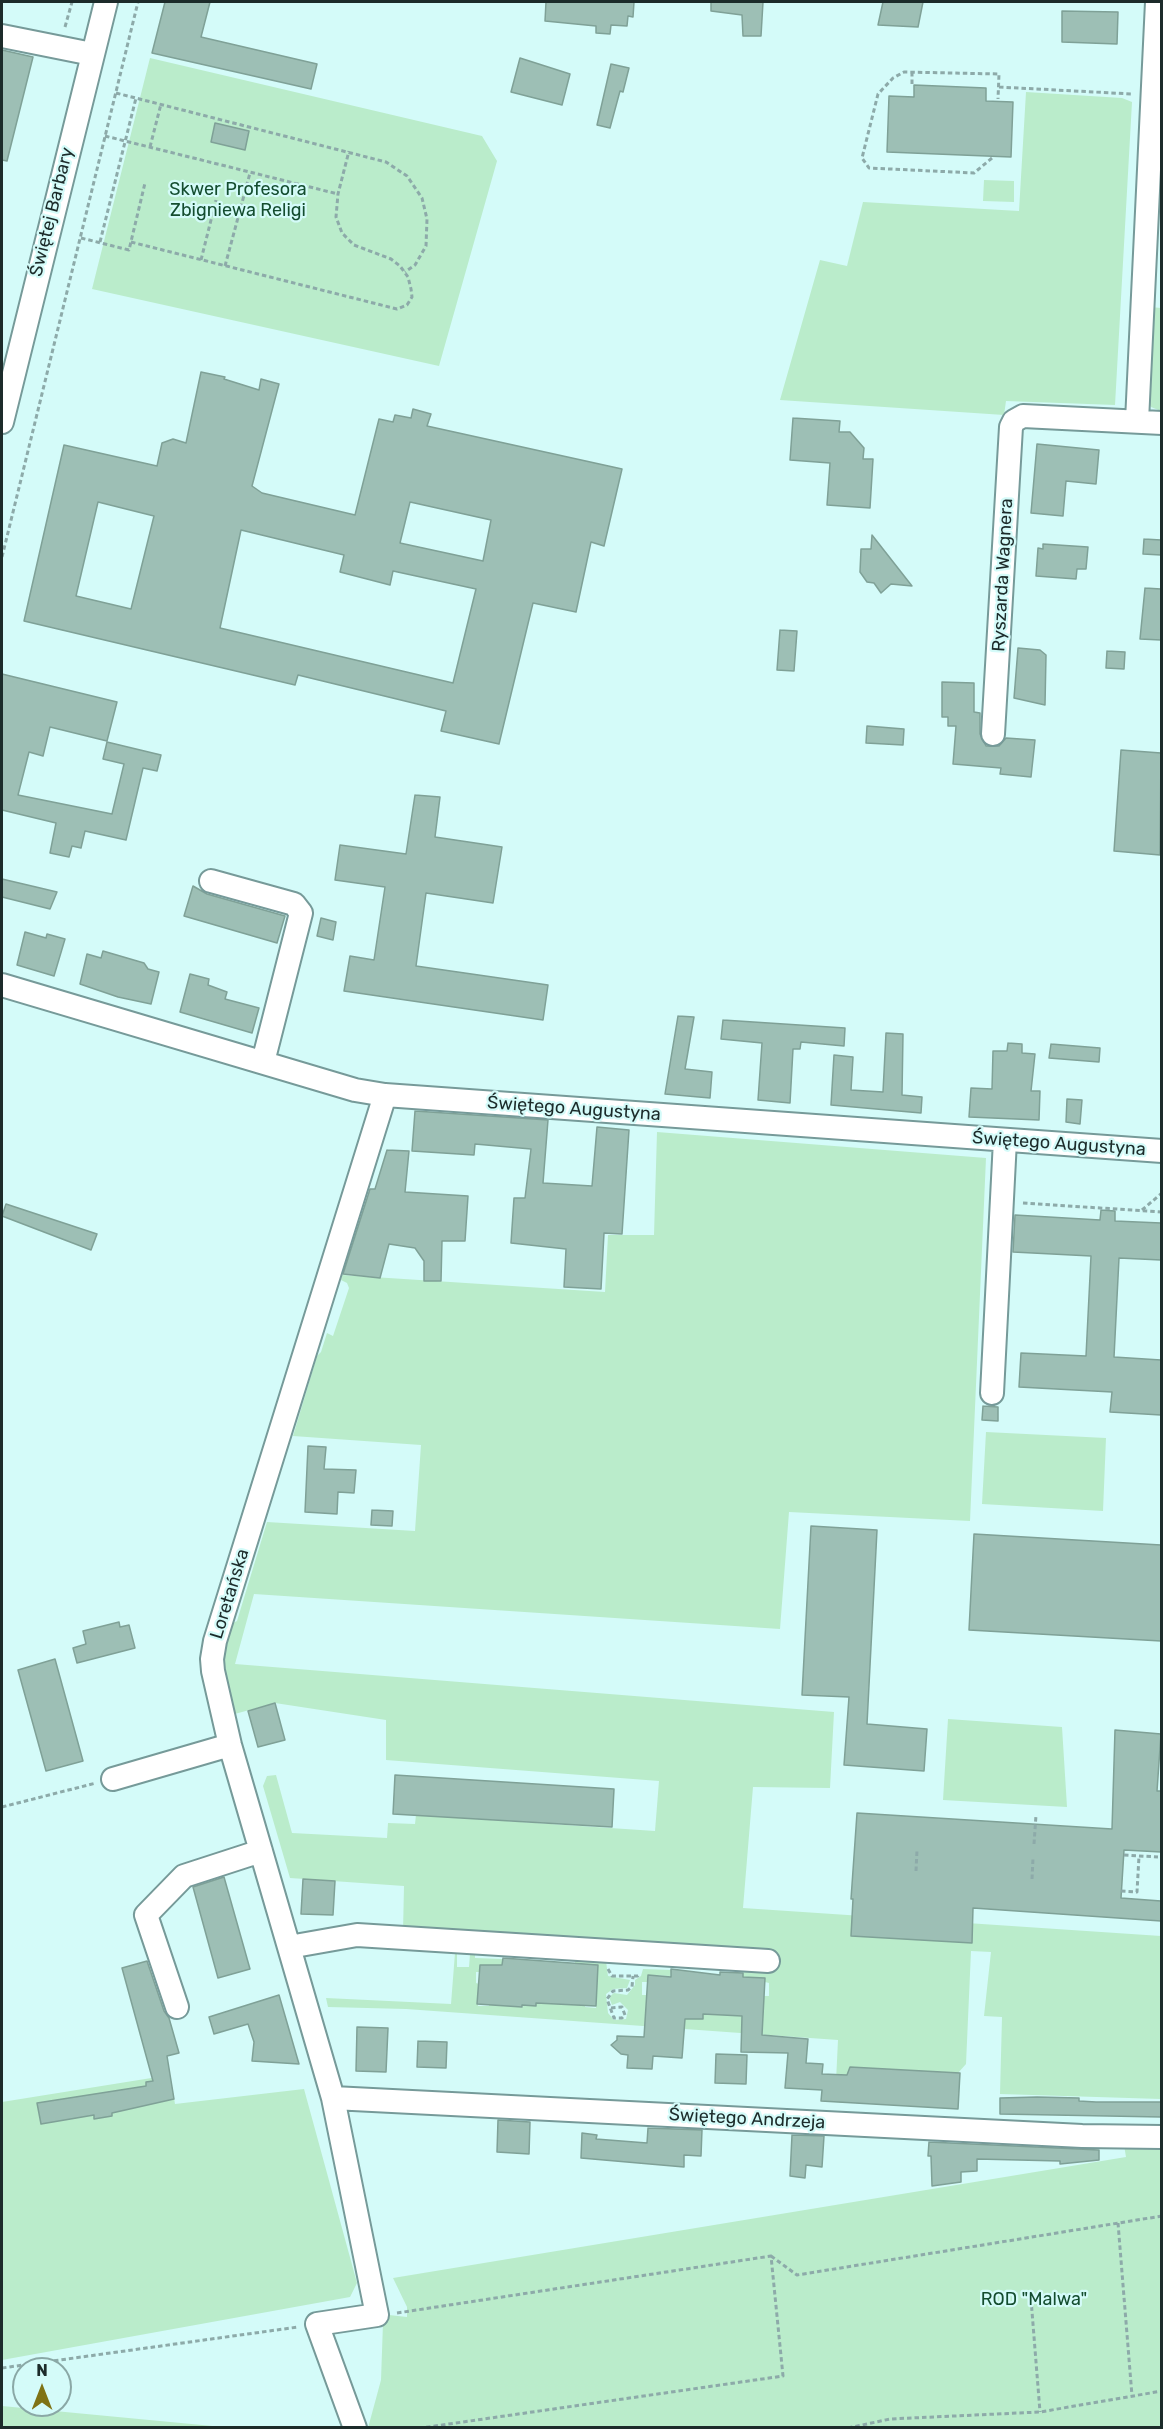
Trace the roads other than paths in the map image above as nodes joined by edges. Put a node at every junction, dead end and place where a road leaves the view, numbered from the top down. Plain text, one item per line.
1 (106, 2) edge
2 (1157, 2) edge
3 (2, 36) edge
4 (92, 54) junction
5 (1137, 421) junction
6 (2, 422) edge
7 (1161, 423) edge
8 (993, 734) dead end
9 (211, 881) dead end
10 (2, 984) edge
11 (263, 1062) junction
12 (385, 1095) junction
13 (1005, 1140) junction
14 (1161, 1151) edge
15 (992, 1394) dead end
16 (230, 1745) junction
17 (113, 1779) road end
18 (261, 1851) junction
19 (289, 1947) junction
20 (768, 1961) dead end
21 (177, 2007) dead end
22 (333, 2097) junction
23 (1161, 2137) edge
24 (355, 2427) edge

1 - 4 street, Świętej Barbary
2 - 5 street
3 - 4 street
4 - 6 street, Świętej Barbary
5 - 7 street
5 - 8 street, Ryszarda Wagnera
9 - 11 street
10 - 11 street, Świętego Augustyna
11 - 12 street, Świętego Augustyna
12 - 13 street, Świętego Augustyna
12 - 16 street, Loretańska
13 - 14 street, Świętego Augustyna
13 - 15 street
16 - 17 street
16 - 18 street, Loretańska
18 - 19 street, Loretańska
18 - 21 street
19 - 20 street
19 - 22 street, Loretańska
22 - 23 street, Świętego Andrzeja
22 - 24 street, Loretańska

